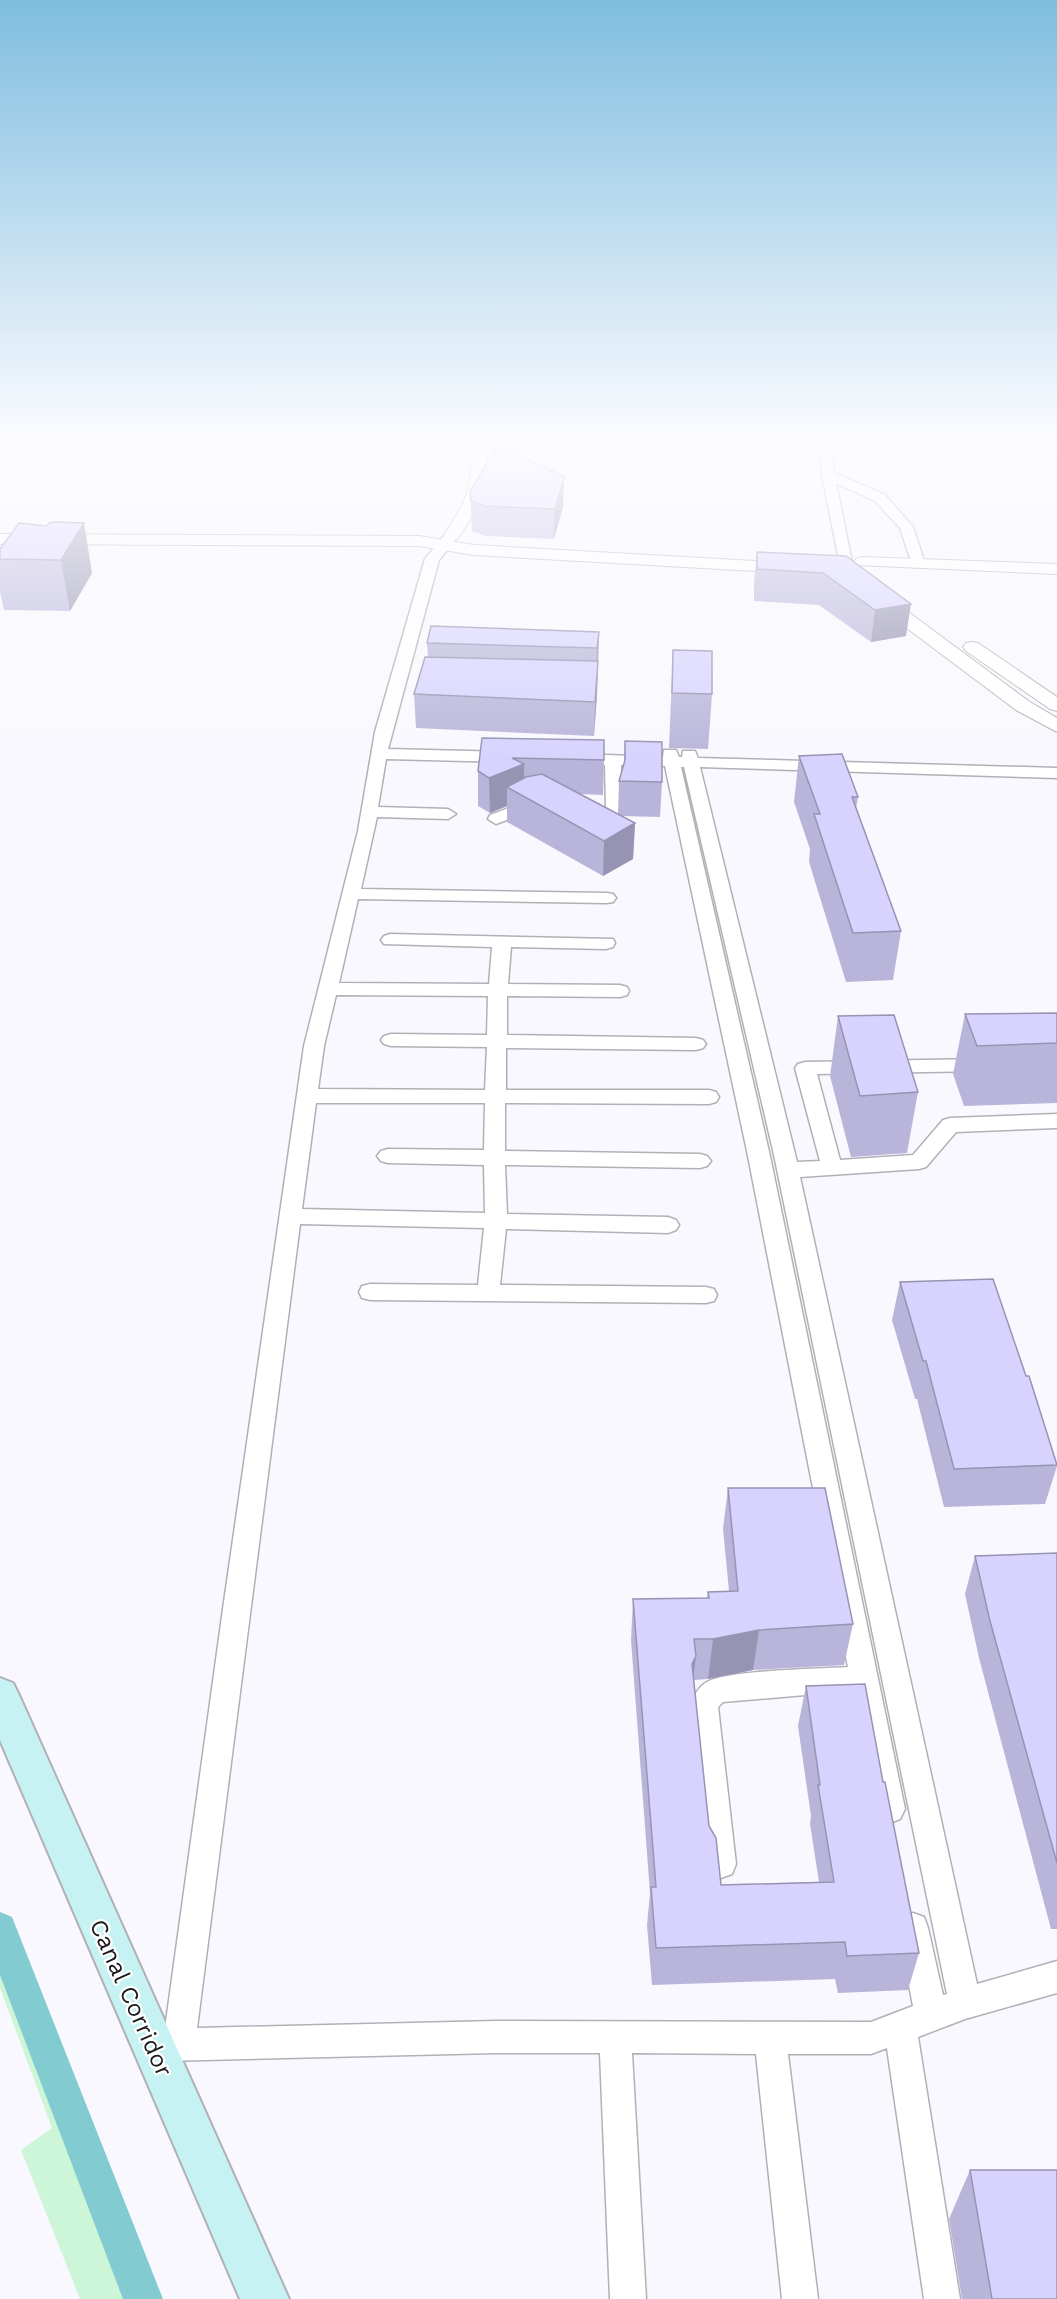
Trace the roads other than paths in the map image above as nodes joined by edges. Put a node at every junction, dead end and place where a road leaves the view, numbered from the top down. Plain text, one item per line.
1 (443, 546) edge
2 (464, 546) edge
3 (848, 546) edge
4 (912, 546) edge
5 (918, 564) junction
6 (808, 565) edge
7 (1057, 569) edge
8 (855, 573) junction
9 (1057, 579) edge
10 (1057, 705) edge
11 (1057, 726) edge
12 (380, 749) junction
13 (519, 753) edge
14 (680, 758) junction
15 (613, 760) junction
16 (1057, 765) edge
17 (1057, 773) edge
18 (552, 803) edge
19 (369, 812) junction
20 (573, 813) edge
21 (448, 814) dead end
22 (496, 819) dead end
23 (351, 894) junction
24 (607, 898) dead end
25 (390, 940) dead end
26 (502, 941) junction
27 (606, 943) dead end
28 (328, 989) junction
29 (498, 990) junction
30 (620, 991) dead end
31 (391, 1040) dead end
32 (497, 1041) junction
33 (696, 1044) dead end
34 (997, 1065) edge
35 (307, 1096) junction
36 (496, 1097) junction
37 (709, 1097) dead end
38 (1057, 1121) edge
39 (388, 1156) dead end
40 (494, 1156) junction
41 (700, 1161) dead end
42 (832, 1168) junction
43 (788, 1170) junction
44 (291, 1216) junction
45 (496, 1221) junction
46 (668, 1225) dead end
47 (370, 1292) dead end
48 (488, 1293) junction
49 (706, 1296) dead end
50 (864, 1678) junction
51 (0, 1695) edge
52 (894, 1830) edge
53 (721, 1864) edge
54 (910, 1911) edge
55 (1057, 1977) edge
56 (965, 2003) junction
57 (931, 2016) junction
58 (900, 2027) junction
59 (615, 2037) junction
60 (770, 2037) junction
61 (165, 2045) junction
62 (265, 2299) edge
63 (627, 2299) edge
64 (800, 2299) edge
65 (942, 2299) edge

1 - 12 street
2 - 6 street
3 - 8 street
4 - 5 street
5 - 7 street
5 - 8 street
8 - 9 street
8 - 10 street
8 - 11 street
12 - 13 street
12 - 19 street
14 - 15 street
14 - 15 street
14 - 16 street
14 - 17 street
14 - 43 street
14 - 50 street
15 - 20 street
18 - 22 street
19 - 21 street
19 - 23 street
23 - 24 street
23 - 28 street
25 - 26 street
26 - 27 street
26 - 29 street
28 - 29 street
28 - 35 street
29 - 30 street
29 - 32 street
31 - 32 street
32 - 33 street
32 - 36 street
34 - 42 street
35 - 36 street
35 - 44 street
36 - 37 street
36 - 40 street
38 - 42 street
39 - 40 street
40 - 41 street
40 - 45 street
42 - 43 street
43 - 56 street
44 - 45 street
44 - 61 street
45 - 46 street
45 - 48 street
47 - 48 street
48 - 49 street
50 - 52 street
50 - 53 street
51 - 61 main road, Canal Corridor
54 - 57 street
55 - 56 street
56 - 57 street
57 - 58 street
58 - 60 street
58 - 65 street
59 - 60 street
59 - 61 street
59 - 63 street
60 - 64 street
61 - 62 main road, Canal Corridor

